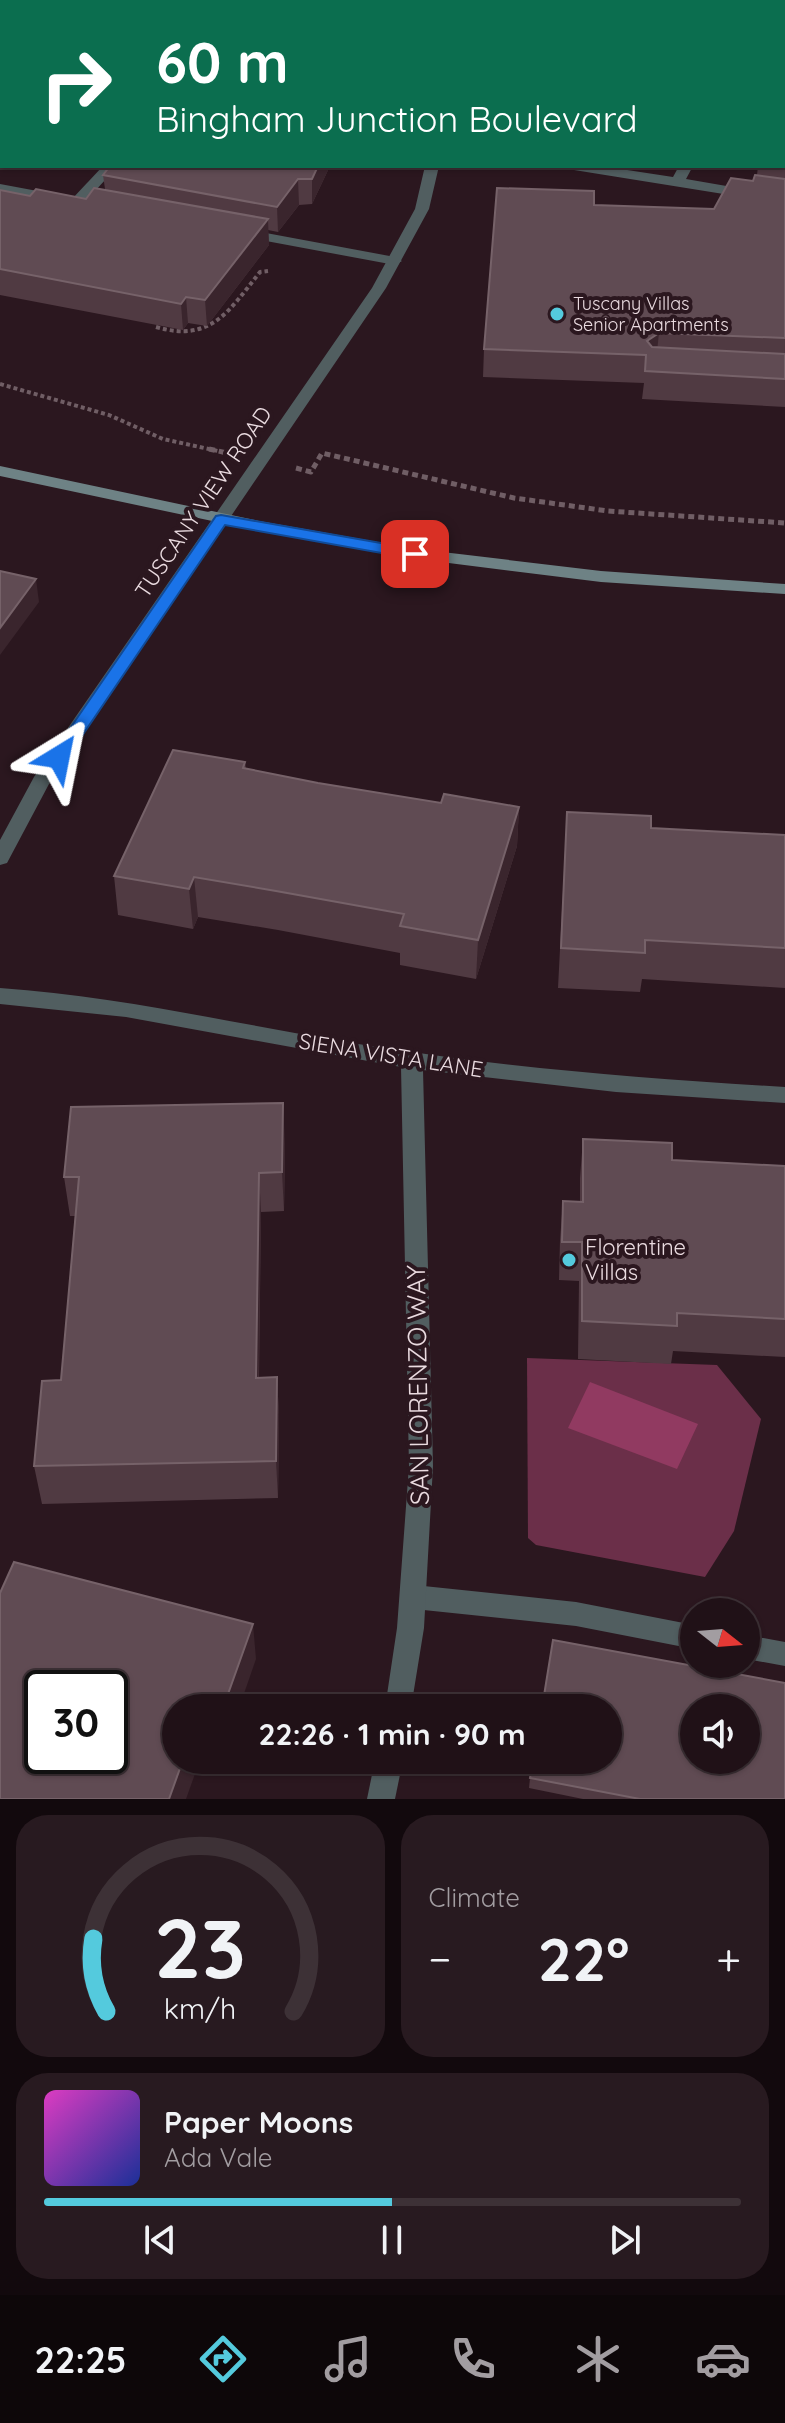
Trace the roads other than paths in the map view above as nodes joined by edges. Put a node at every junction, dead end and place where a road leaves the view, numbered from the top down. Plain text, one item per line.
1 (110, 168) edge
2 (432, 168) edge
3 (587, 168) edge
4 (685, 168) edge
5 (677, 182) junction
6 (0, 188) edge
7 (785, 200) edge
8 (224, 229) edge
9 (395, 261) junction
10 (0, 471) edge
11 (221, 519) junction
12 (785, 589) edge
13 (0, 858) edge
14 (0, 996) edge
15 (412, 1061) junction
16 (785, 1095) edge
17 (414, 1597) junction
18 (680, 1634) edge
19 (760, 1650) edge
20 (785, 1654) edge
21 (400, 1694) edge
22 (386, 1774) edge
23 (381, 1799) edge

1 - 6 street
2 - 9 street, TUSCANY VIEW ROAD
3 - 5 street
4 - 5 street
5 - 7 street
8 - 9 street
9 - 11 street, TUSCANY VIEW ROAD
10 - 11 main road
11 - 12 main road
11 - 13 street, TUSCANY VIEW ROAD
14 - 15 street, SIENA VISTA LANE
15 - 16 street, SIENA VISTA LANE
15 - 17 street, SAN LORENZO WAY
17 - 18 street
17 - 21 street, SAN LORENZO WAY
19 - 20 street
22 - 23 street

